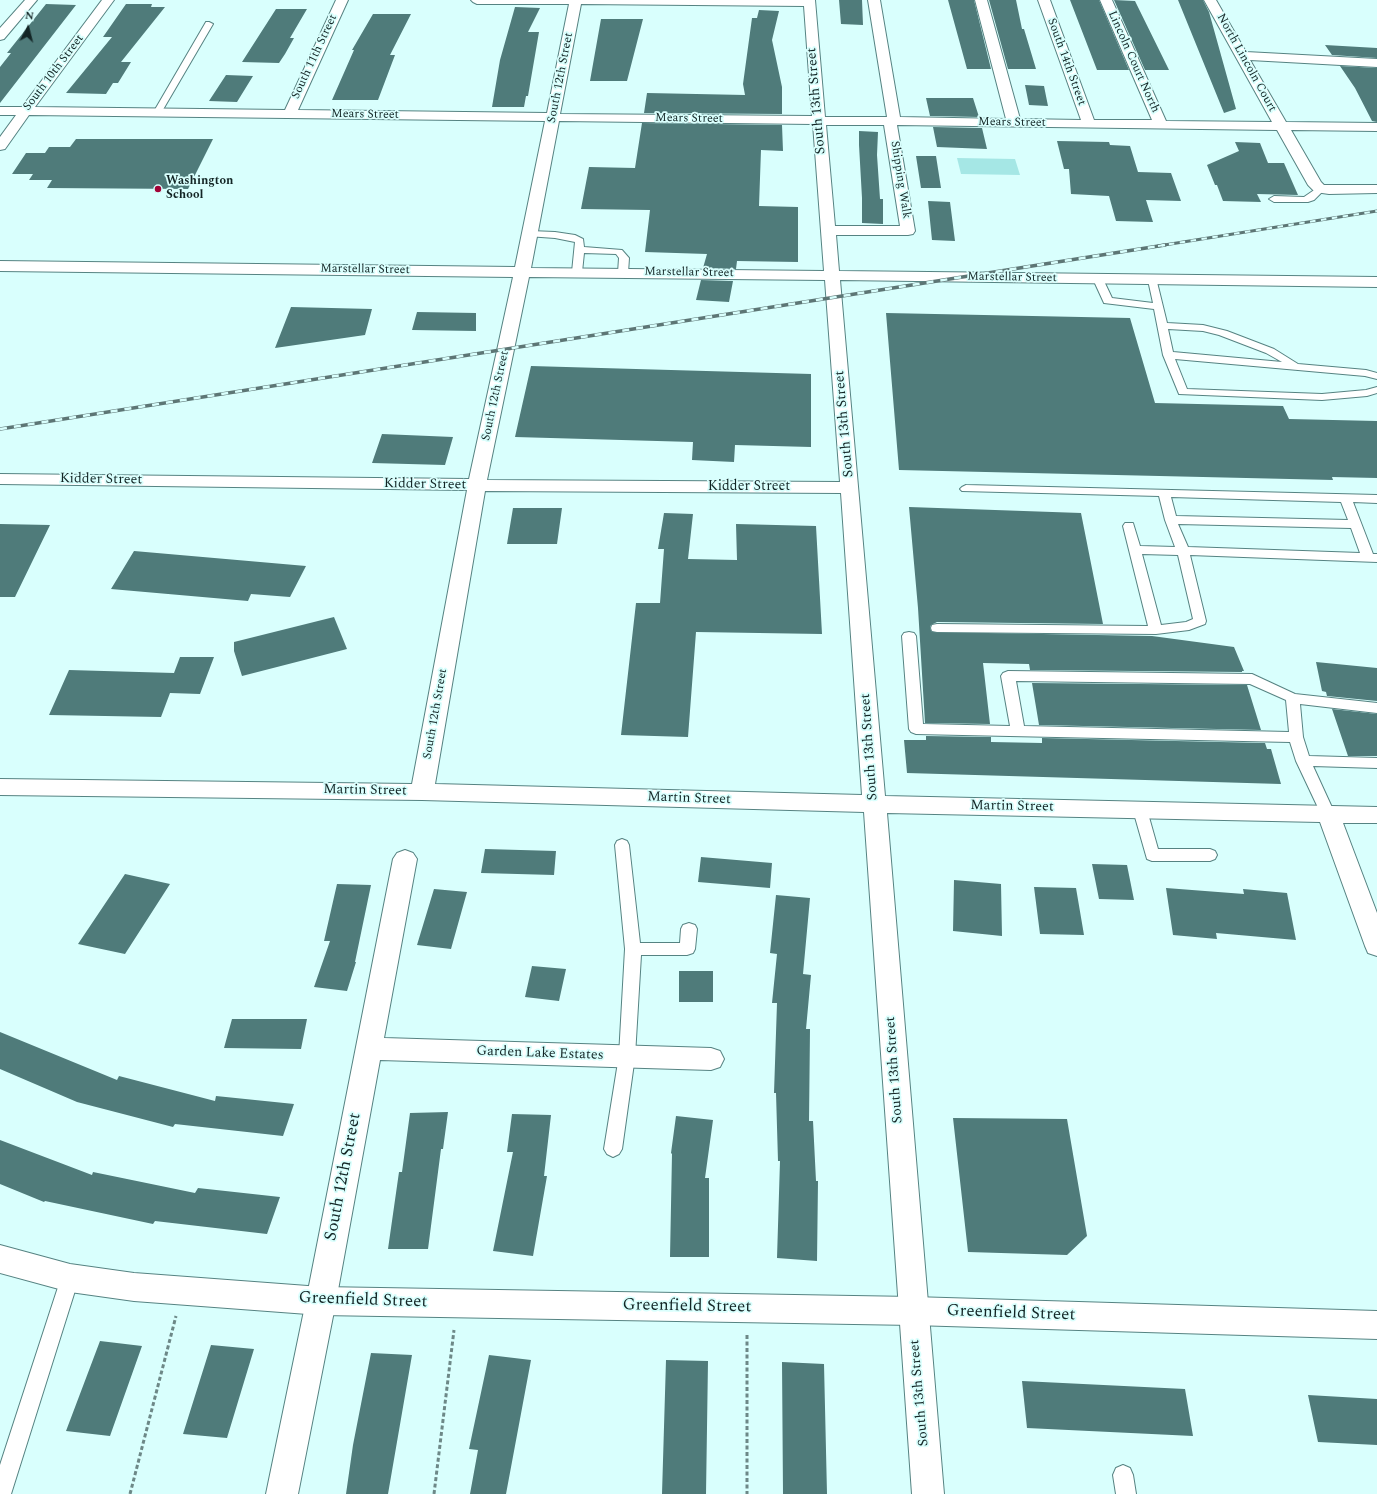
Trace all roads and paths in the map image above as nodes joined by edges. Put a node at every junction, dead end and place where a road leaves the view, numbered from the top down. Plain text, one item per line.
1 (31, 0) edge
2 (108, 0) edge
3 (342, 0) edge
4 (477, 0) edge
5 (576, 0) edge
6 (874, 0) edge
7 (981, 0) edge
8 (1044, 0) edge
9 (1106, 0) edge
10 (1210, 0) edge
11 (809, 2) edge
12 (209, 24) dead end
13 (0, 36) edge
14 (1242, 56) junction
15 (1377, 63) edge
16 (0, 111) edge
17 (25, 111) junction
18 (157, 113) junction
19 (289, 115) junction
20 (553, 117) junction
21 (819, 120) junction
22 (892, 121) junction
23 (1014, 123) junction
24 (1089, 124) junction
25 (1161, 125) junction
26 (1281, 126) junction
27 (1377, 127) edge
28 (0, 146) edge
29 (1320, 189) junction
30 (1377, 189) edge
31 (1274, 199) dead end
32 (828, 230) junction
33 (530, 234) junction
34 (580, 250) junction
35 (0, 266) edge
36 (522, 272) junction
37 (577, 272) junction
38 (623, 272) junction
39 (832, 275) junction
40 (1098, 279) junction
41 (1153, 280) junction
42 (1377, 282) edge
43 (1158, 307) junction
44 (1162, 326) junction
45 (1168, 355) junction
46 (1299, 367) junction
47 (1377, 376) edge
48 (1377, 390) edge
49 (0, 479) edge
50 (477, 485) junction
51 (850, 488) junction
52 (966, 489) dead end
53 (1164, 494) junction
54 (1346, 498) junction
55 (1377, 498) edge
56 (1171, 520) junction
57 (1355, 524) junction
58 (1129, 526) dead end
59 (1135, 550) junction
60 (1183, 551) junction
61 (1373, 558) edge
62 (937, 628) dead end
63 (1156, 630) junction
64 (909, 636) dead end
65 (1293, 698) junction
66 (1377, 708) edge
67 (1018, 730) junction
68 (1296, 736) junction
69 (1303, 761) junction
70 (1377, 763) edge
71 (0, 787) edge
72 (422, 792) junction
73 (874, 804) junction
74 (1140, 810) junction
75 (1328, 814) junction
76 (1377, 815) edge
77 (622, 845) dead end
78 (1210, 855) dead end
79 (405, 859) dead end
80 (689, 929) dead end
81 (1377, 946) edge
82 (633, 949) junction
83 (369, 1049) junction
84 (627, 1056) junction
85 (711, 1058) dead end
86 (613, 1149) dead end
87 (0, 1259) edge
88 (70, 1278) junction
89 (182, 1290) junction
90 (321, 1301) junction
91 (457, 1304) junction
92 (748, 1308) junction
93 (913, 1311) junction
94 (1377, 1325) edge
95 (1, 1494) edge
96 (130, 1494) edge
97 (282, 1494) edge
98 (434, 1494) edge
99 (747, 1494) edge
100 (928, 1494) edge

1 - 13 street
2 - 17 street, South 10th Street
3 - 19 street, South 11th Street
4 - 5 street
5 - 11 street
5 - 20 street, South 12th Street
6 - 22 street, Shipping Walk
7 - 23 street
8 - 24 street, South 14th Street
9 - 25 street, Lincoln Court North
10 - 14 street, North Lincoln Court
11 - 21 street, South 13th Street
12 - 18 lane
14 - 15 street
14 - 26 street, North Lincoln Court
16 - 17 street, Mears Street
17 - 18 street, Mears Street
17 - 28 street, South 10th Street
18 - 19 street, Mears Street
19 - 20 street, Mears Street
20 - 21 street, Mears Street
20 - 33 street, South 12th Street
21 - 22 street, Mears Street
21 - 32 street, South 13th Street
22 - 23 street, Mears Street
22 - 32 street, Shipping Walk
23 - 24 street, Mears Street
24 - 25 street, Mears Street
25 - 26 street, Mears Street
26 - 27 street, Mears Street
26 - 29 street, North Lincoln Court
29 - 30 street
29 - 31 lane
32 - 39 street, South 13th Street
33 - 34 lane
33 - 36 street, South 12th Street
34 - 37 lane
34 - 38 lane
35 - 36 street, Marstellar Street
36 - 37 street, Marstellar Street
36 - 50 street, South 12th Street
37 - 38 street, Marstellar Street
38 - 39 street, Marstellar Street
39 - 40 street, Marstellar Street
39 - 51 street, South 13th Street
40 - 41 street, Marstellar Street
40 - 43 lane
41 - 42 street, Marstellar Street
41 - 43 lane
43 - 44 lane
44 - 45 lane
44 - 46 lane
45 - 46 lane
45 - 48 lane
46 - 47 lane
49 - 50 street, Kidder Street
50 - 51 street, Kidder Street
50 - 72 street, South 12th Street
51 - 73 street, South 13th Street
52 - 53 lane
53 - 54 lane
53 - 56 lane
54 - 55 lane
54 - 57 lane
56 - 57 lane
56 - 60 lane
57 - 61 lane
58 - 59 lane
59 - 60 lane
59 - 63 lane
60 - 61 lane
60 - 63 lane
62 - 63 lane
64 - 67 lane
65 - 66 lane
65 - 67 lane
65 - 68 lane
67 - 68 lane
68 - 69 lane
69 - 70 lane
69 - 75 lane
71 - 72 street, Martin Street
72 - 73 street, Martin Street
73 - 74 street, Martin Street
73 - 93 street, South 13th Street
74 - 75 street, Martin Street
74 - 78 lane
75 - 76 street, Martin Street
75 - 81 street
77 - 82 lane
79 - 83 street, South 12th Street
80 - 82 lane
82 - 84 lane
83 - 84 street, Garden Lake Estates
83 - 90 street, South 12th Street
84 - 85 street, Garden Lake Estates
84 - 86 lane
87 - 88 street, Greenfield Street
88 - 89 street, Greenfield Street
88 - 95 lane
89 - 90 street, Greenfield Street
89 - 96 path
90 - 91 street, Greenfield Street
90 - 97 street, South 12th Street
91 - 92 street, Greenfield Street
91 - 98 path
92 - 93 street, Greenfield Street
92 - 99 path
93 - 94 street, Greenfield Street
93 - 100 street, South 13th Street

